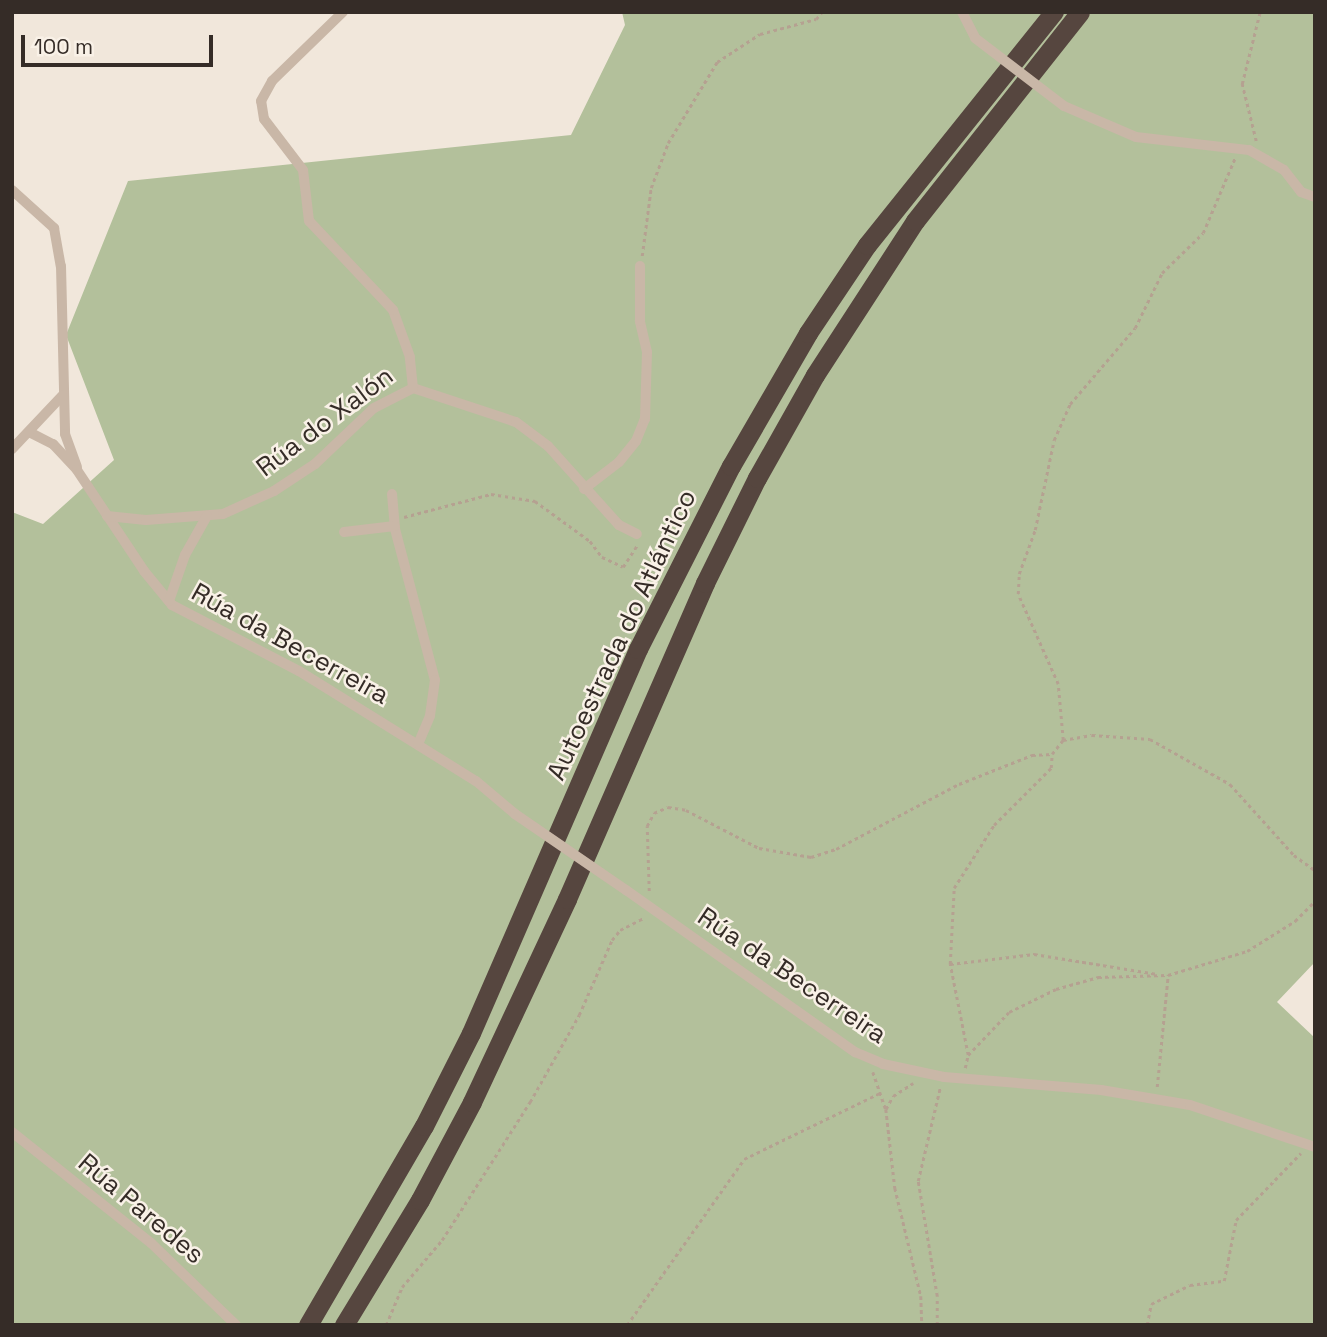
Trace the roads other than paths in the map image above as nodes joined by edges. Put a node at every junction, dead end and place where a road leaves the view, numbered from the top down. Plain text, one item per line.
1 (343, 12) edge
2 (962, 12) edge
3 (1054, 12) edge
4 (1080, 12) edge
5 (12, 190) edge
6 (1315, 197) edge
7 (640, 266) road end
8 (413, 388) junction
9 (62, 396) junction
10 (31, 433) junction
11 (12, 449) edge
12 (78, 470) junction
13 (584, 489) junction
14 (392, 494) dead end
15 (107, 516) junction
16 (207, 516) junction
17 (394, 523) junction
18 (344, 532) dead end
19 (637, 534) road end
20 (169, 601) junction
21 (418, 744) junction
22 (12, 1132) edge
23 (1311, 1146) edge
24 (236, 1325) edge
25 (308, 1325) edge
26 (344, 1325) edge

1 - 8 street, Rúa do Xalón
2 - 6 street, bridge
3 - 25 highway, Autoestrada do Atlántico
4 - 26 highway, Autoestrada do Atlántico
5 - 9 street, Rúa da Becerreira
7 - 13 street
8 - 13 street
8 - 16 street, Rúa do Xalón
9 - 10 street
9 - 12 street, Rúa da Becerreira
10 - 11 street
10 - 12 street, Rúa da Becerreira
12 - 15 street, Rúa da Becerreira
13 - 19 street
14 - 17 street
15 - 16 street, Rúa do Xalón
15 - 20 street, Rúa da Becerreira
16 - 20 street
17 - 18 street
17 - 21 street
20 - 21 street, Rúa da Becerreira
21 - 23 street, Rúa da Becerreira, bridge
22 - 24 street, Rúa Paredes

